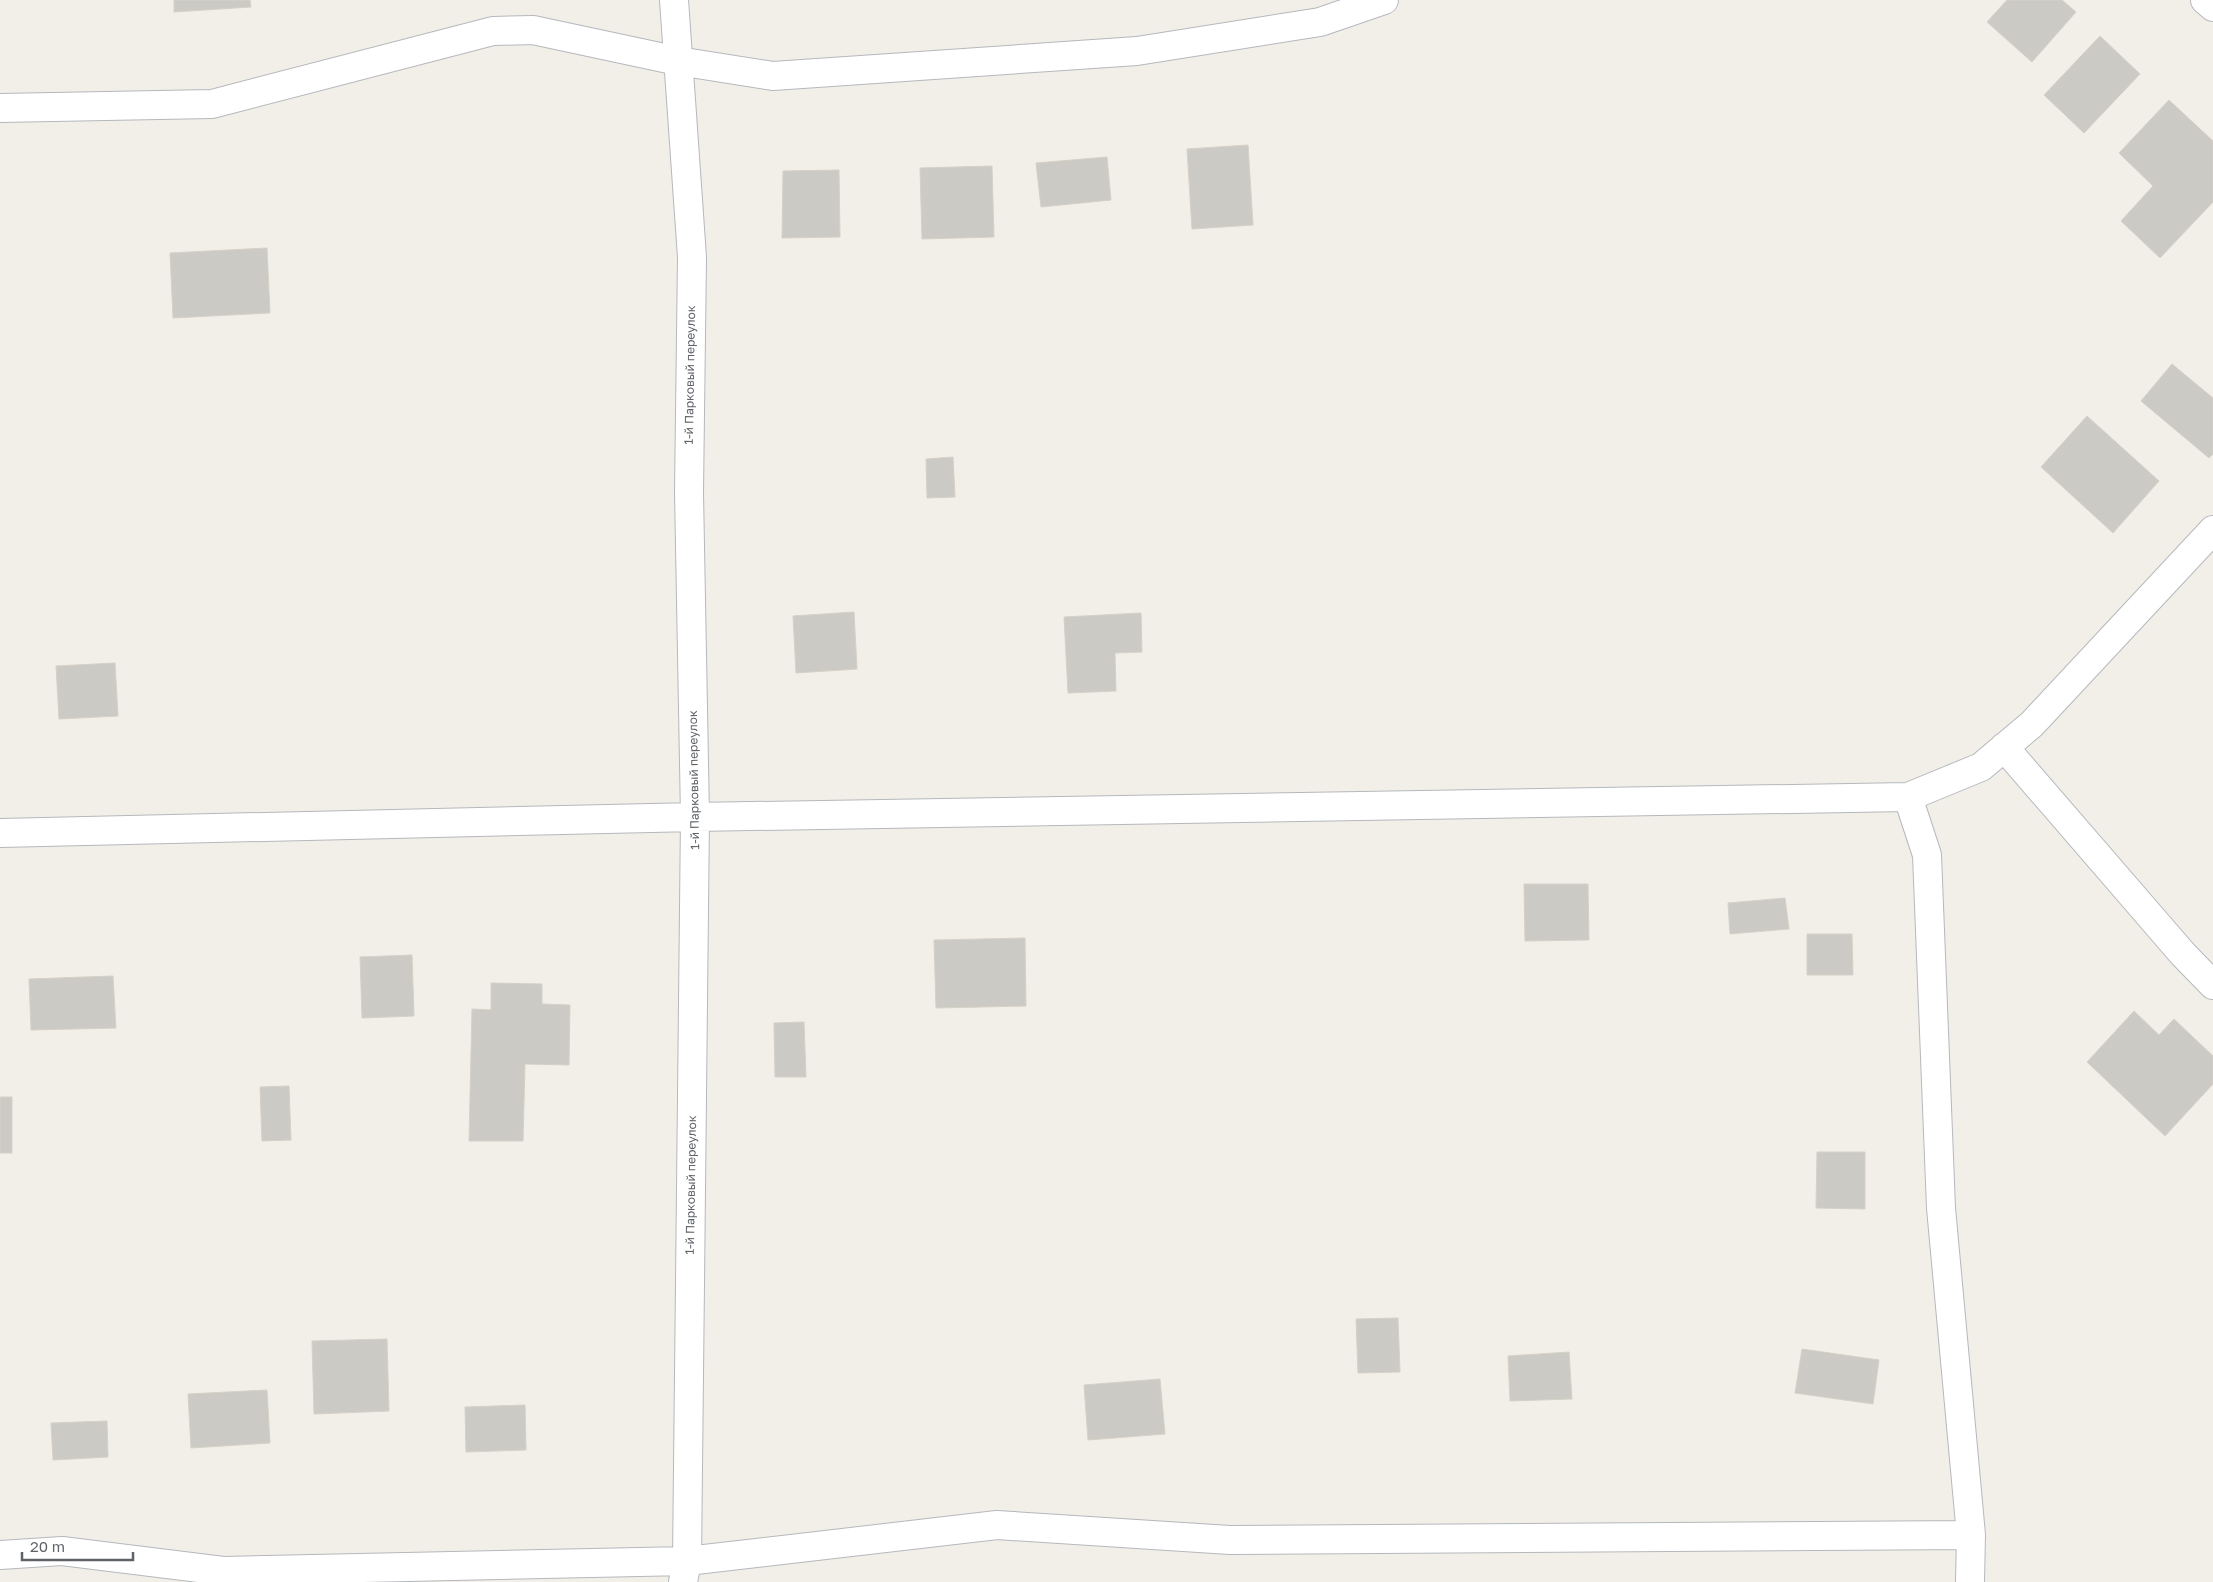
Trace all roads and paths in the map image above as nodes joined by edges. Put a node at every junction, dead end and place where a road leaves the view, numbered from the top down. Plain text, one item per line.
1 (674, 0) edge
2 (1384, 0) edge
3 (2205, 0) edge
4 (2213, 7) edge
5 (678, 61) junction
6 (0, 108) edge
7 (2213, 530) edge
8 (2004, 747) junction
9 (1908, 797) junction
10 (695, 817) junction
11 (0, 833) edge
12 (2213, 985) edge
13 (1971, 1535) junction
14 (0, 1555) edge
15 (685, 1571) edge
16 (1970, 1582) edge

1 - 5 street, 1-й Парковый переулок
2 - 5 street
3 - 4 street
5 - 6 street
5 - 10 street, 1-й Парковый переулок
7 - 8 street
8 - 9 street
8 - 12 street
9 - 10 street
9 - 13 street
10 - 11 street
10 - 15 street, 1-й Парковый переулок
13 - 15 street
13 - 16 street
14 - 15 street

